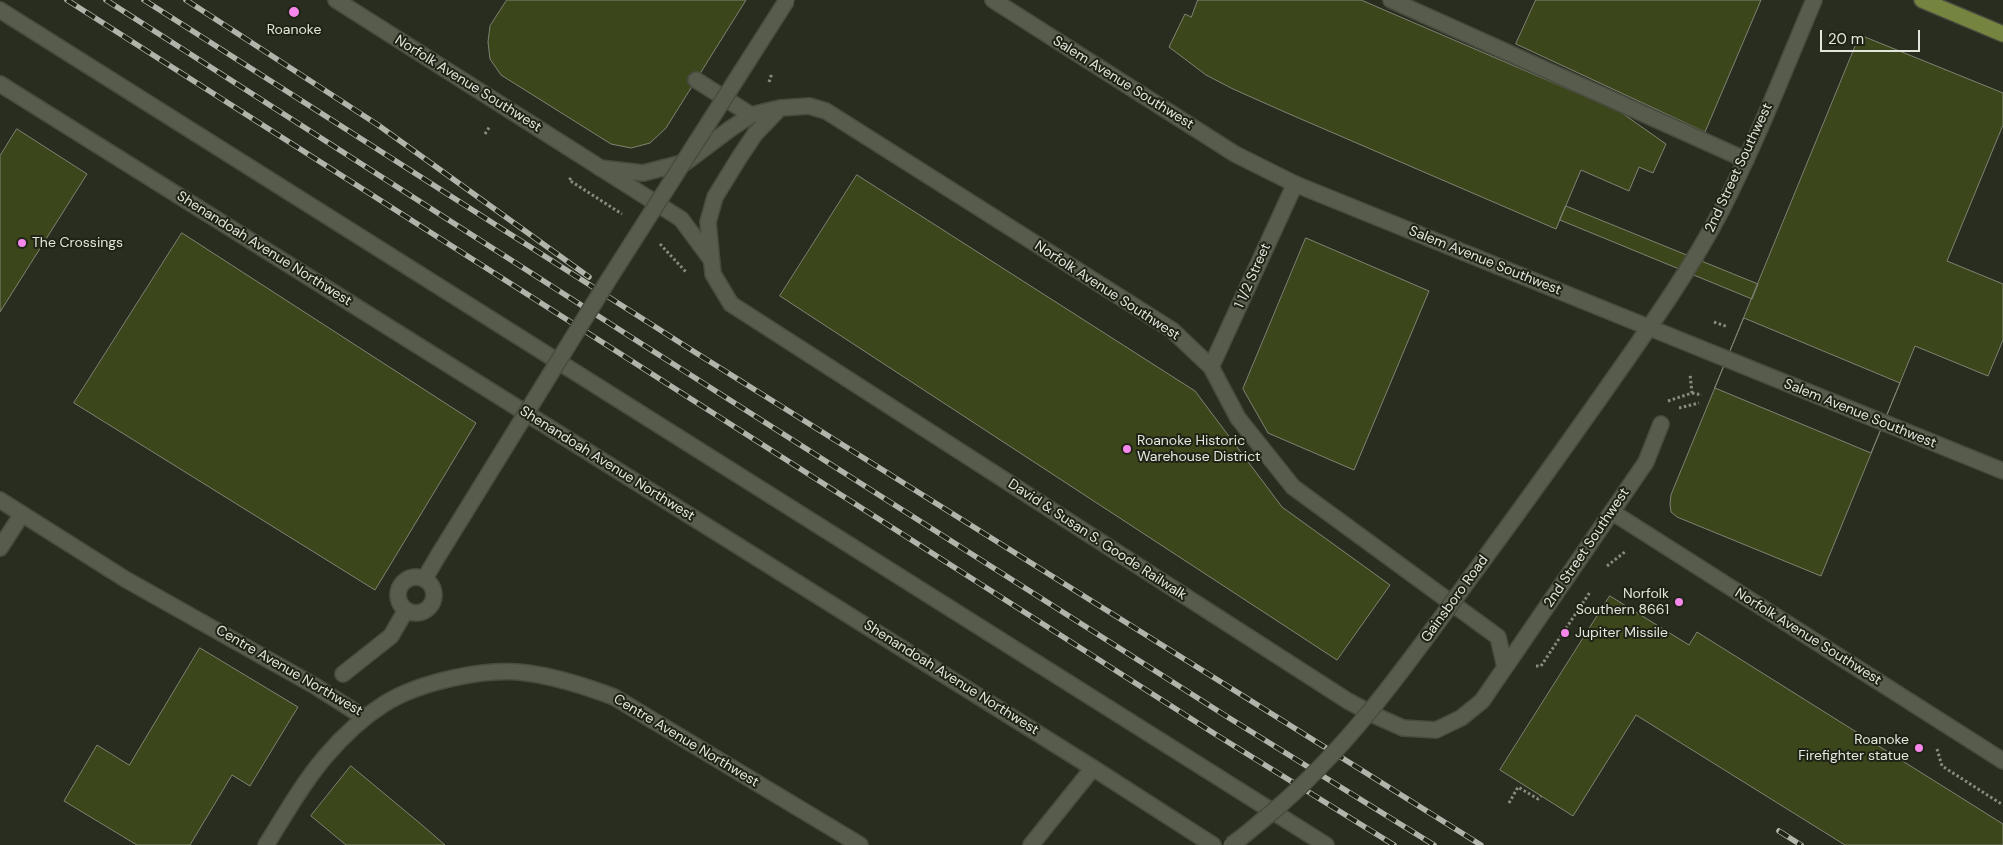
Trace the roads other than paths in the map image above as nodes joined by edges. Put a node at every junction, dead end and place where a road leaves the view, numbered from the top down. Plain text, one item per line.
1 (336, 0) edge
2 (788, 0) edge
3 (993, 0) edge
4 (1391, 0) edge
5 (1814, 0) edge
6 (1922, 0) edge
7 (0, 10) edge
8 (2003, 34) edge
9 (696, 80) dead end
10 (0, 84) edge
11 (780, 108) junction
12 (752, 115) junction
13 (1746, 160) junction
14 (600, 168) junction
15 (1295, 184) junction
16 (710, 258) junction
17 (1649, 328) junction
18 (1211, 367) junction
19 (1661, 424) dead end
20 (2003, 471) edge
21 (0, 500) edge
22 (1612, 512) junction
23 (22, 514) junction
24 (0, 548) edge
25 (425, 578) junction
26 (406, 610) junction
27 (1505, 667) junction
28 (343, 674) dead end
29 (365, 718) junction
30 (2003, 761) edge
31 (1093, 768) junction
32 (266, 845) edge
33 (860, 845) edge
34 (1031, 845) edge
35 (1213, 845) edge
36 (1231, 845) edge
37 (1326, 845) edge

1 - 14 street, Norfolk Avenue Southwest
2 - 25 street, bridge
3 - 15 street, Salem Avenue Southwest
4 - 13 street
5 - 13 street, 2nd Street Southwest
6 - 8 main road
7 - 37 street
9 - 12 street
10 - 31 street, Shenandoah Avenue Northwest
11 - 12 street, Norfolk Avenue Southwest
11 - 16 street
11 - 18 street, Norfolk Avenue Southwest
12 - 14 street, Norfolk Avenue Southwest
13 - 17 street, 2nd Street Southwest
14 - 16 street, Norfolk Avenue Southwest
15 - 17 street, Salem Avenue Southwest
15 - 18 street, 1 1/2 Street
16 - 27 street, David & Susan S. Goode Railwalk
17 - 20 street, Salem Avenue Southwest
17 - 36 street, Gainsboro Road, bridge
18 - 27 street, Norfolk Avenue Southwest
19 - 22 street, 2nd Street Southwest
21 - 23 street, Centre Avenue Northwest
22 - 27 street, 2nd Street Southwest
22 - 30 street, Norfolk Avenue Southwest
23 - 24 street
23 - 29 street, Centre Avenue Northwest
25 - 26 street
25 - 26 street
26 - 28 street
29 - 32 street
29 - 33 street, Centre Avenue Northwest
31 - 34 street
31 - 35 street, Shenandoah Avenue Northwest

